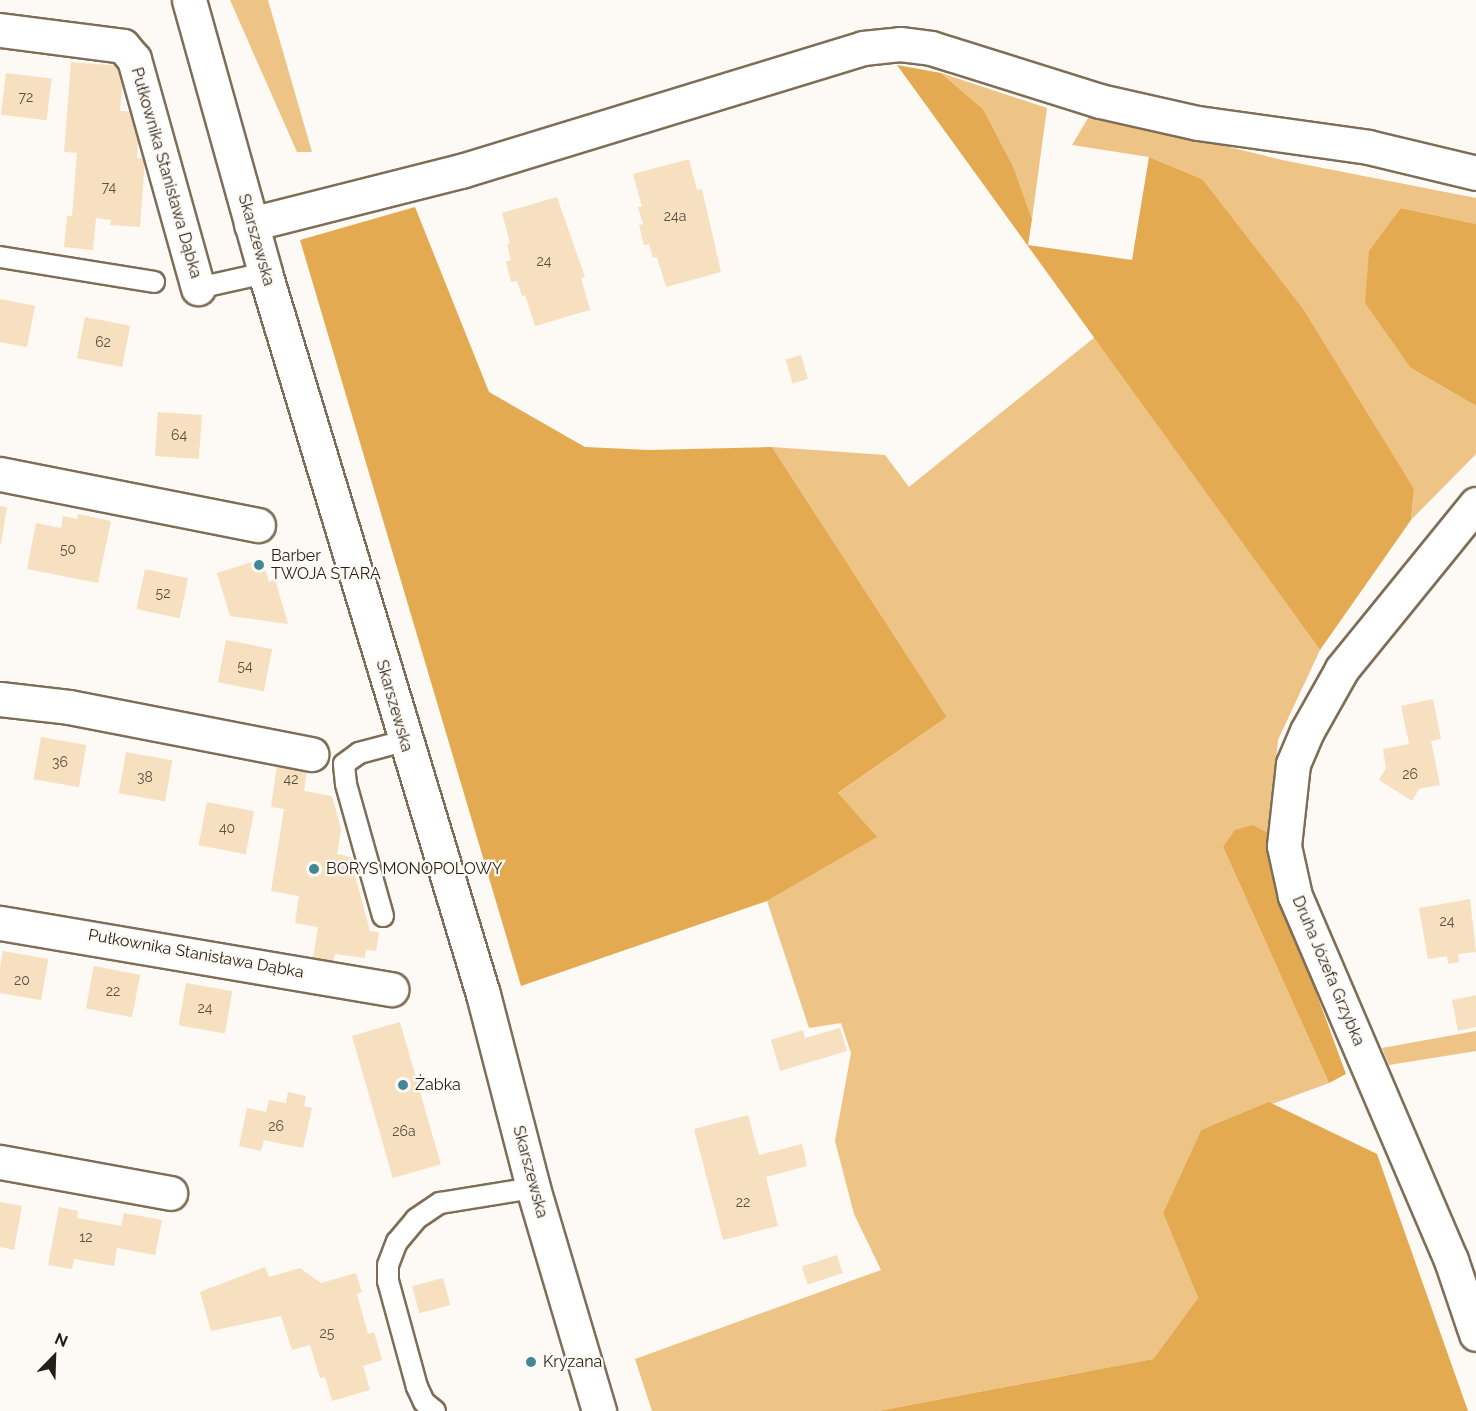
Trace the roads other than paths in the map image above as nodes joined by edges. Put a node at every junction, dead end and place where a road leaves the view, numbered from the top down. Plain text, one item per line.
1 (189, 0) edge
2 (0, 30) edge
3 (1476, 173) edge
4 (251, 224) junction
5 (0, 257) edge
6 (265, 273) junction
7 (154, 282) dead end
8 (198, 288) joint
9 (0, 474) edge
10 (1476, 504) edge
11 (258, 525) dead end
12 (0, 699) edge
13 (404, 741) junction
14 (311, 754) dead end
15 (383, 916) dead end
16 (0, 923) edge
17 (391, 988) dead end
18 (0, 1162) edge
19 (533, 1188) junction
20 (170, 1193) dead end
21 (1476, 1334) edge
22 (435, 1411) edge
23 (599, 1411) edge

1 - 4 street, Skarszewska
2 - 8 street, Pułkownika Stanisława Dąbka
3 - 4 street
4 - 6 street, Skarszewska
5 - 7 lane
6 - 8 lane, Pułkownika Stanisława Dąbka
6 - 13 street, Skarszewska
9 - 11 street
10 - 21 street, Druha Józefa Grzybka
12 - 14 street
13 - 15 lane
13 - 19 street, Skarszewska
16 - 17 street, Pułkownika Stanisława Dąbka
18 - 20 street
19 - 22 lane
19 - 23 street, Skarszewska

